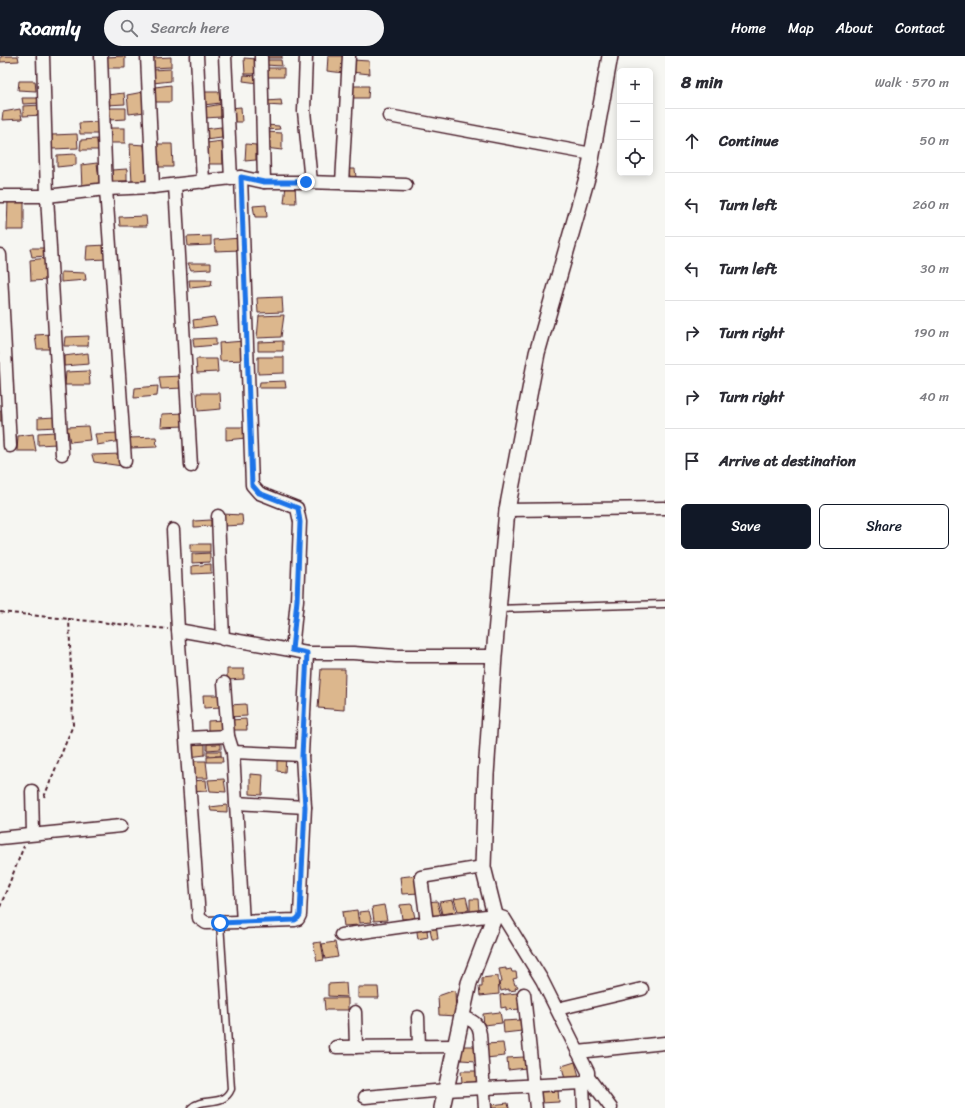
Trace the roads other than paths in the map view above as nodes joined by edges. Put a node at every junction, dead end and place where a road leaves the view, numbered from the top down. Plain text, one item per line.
1 (43, 56) edge
2 (100, 56) edge
3 (146, 56) edge
4 (197, 56) edge
5 (225, 56) edge
6 (262, 56) edge
7 (306, 56) edge
8 (349, 56) edge
9 (610, 56) edge
10 (389, 116) dead end
11 (592, 154) junction
12 (236, 178) junction
13 (203, 182) junction
14 (264, 182) junction
15 (311, 182) junction
16 (342, 183) junction
17 (175, 185) junction
18 (406, 185) dead end
19 (154, 187) junction
20 (106, 189) junction
21 (0, 196) edge
22 (47, 196) junction
23 (0, 255) edge
24 (10, 446) dead end
25 (62, 454) dead end
26 (125, 461) dead end
27 (191, 466) dead end
28 (665, 508) edge
29 (507, 510) junction
30 (218, 516) dead end
31 (173, 530) dead end
32 (665, 604) edge
33 (498, 609) junction
34 (178, 630) junction
35 (223, 639) junction
36 (292, 650) junction
37 (307, 653) junction
38 (494, 656) junction
39 (224, 683) dead end
40 (228, 736) junction
41 (186, 738) junction
42 (233, 752) junction
43 (302, 756) junction
44 (32, 791) dead end
45 (236, 803) junction
46 (305, 807) junction
47 (121, 826) dead end
48 (0, 838) edge
49 (30, 838) junction
50 (483, 867) junction
51 (495, 915) junction
52 (220, 923) junction
53 (243, 923) junction
54 (427, 923) junction
55 (341, 935) dead end
56 (642, 989) dead end
57 (524, 994) dead end
58 (557, 1009) junction
59 (356, 1012) dead end
60 (462, 1016) junction
61 (418, 1017) dead end
62 (665, 1043) edge
63 (419, 1046) junction
64 (456, 1046) junction
65 (336, 1047) dead end
66 (356, 1047) junction
67 (578, 1052) junction
68 (585, 1080) junction
69 (534, 1086) junction
70 (485, 1088) junction
71 (446, 1090) junction
72 (365, 1097) dead end
73 (191, 1108) edge
74 (442, 1108) edge
75 (485, 1108) edge
76 (536, 1108) edge
77 (584, 1108) edge
78 (611, 1108) edge

1 - 22 street
2 - 20 street
3 - 19 street
4 - 13 street
5 - 12 street
6 - 14 street
7 - 15 street
8 - 16 street
9 - 11 street
10 - 11 street
11 - 29 street
12 - 13 street
12 - 14 street
12 - 36 street
13 - 17 street
14 - 15 street
15 - 16 street
16 - 18 street
17 - 19 street
17 - 27 street
19 - 20 street
20 - 22 street
20 - 26 street
21 - 22 street
22 - 25 street
23 - 24 street
28 - 29 street
29 - 33 street
30 - 35 street
31 - 34 street
32 - 33 lane
33 - 38 street
34 - 35 street
34 - 41 street
35 - 36 street
36 - 37 street
37 - 38 street
37 - 43 street
38 - 50 street
39 - 40 street
40 - 41 street
40 - 42 street
41 - 52 street
42 - 43 street
42 - 45 street
43 - 46 street
44 - 49 street
45 - 46 street
45 - 53 street
46 - 53 street
47 - 49 street
48 - 49 street
50 - 51 street
50 - 54 street
51 - 54 street
51 - 58 street
51 - 60 street
52 - 53 street
52 - 73 lane
54 - 55 street
56 - 58 street
57 - 69 street
58 - 67 street
59 - 66 street
60 - 64 street
60 - 70 street
61 - 63 street
62 - 67 street
63 - 64 street
63 - 66 street
64 - 71 street
65 - 66 street
67 - 68 street
68 - 69 street
68 - 77 street
68 - 78 street
69 - 70 street
69 - 76 street
70 - 71 street
70 - 75 street
71 - 72 street
71 - 74 street

